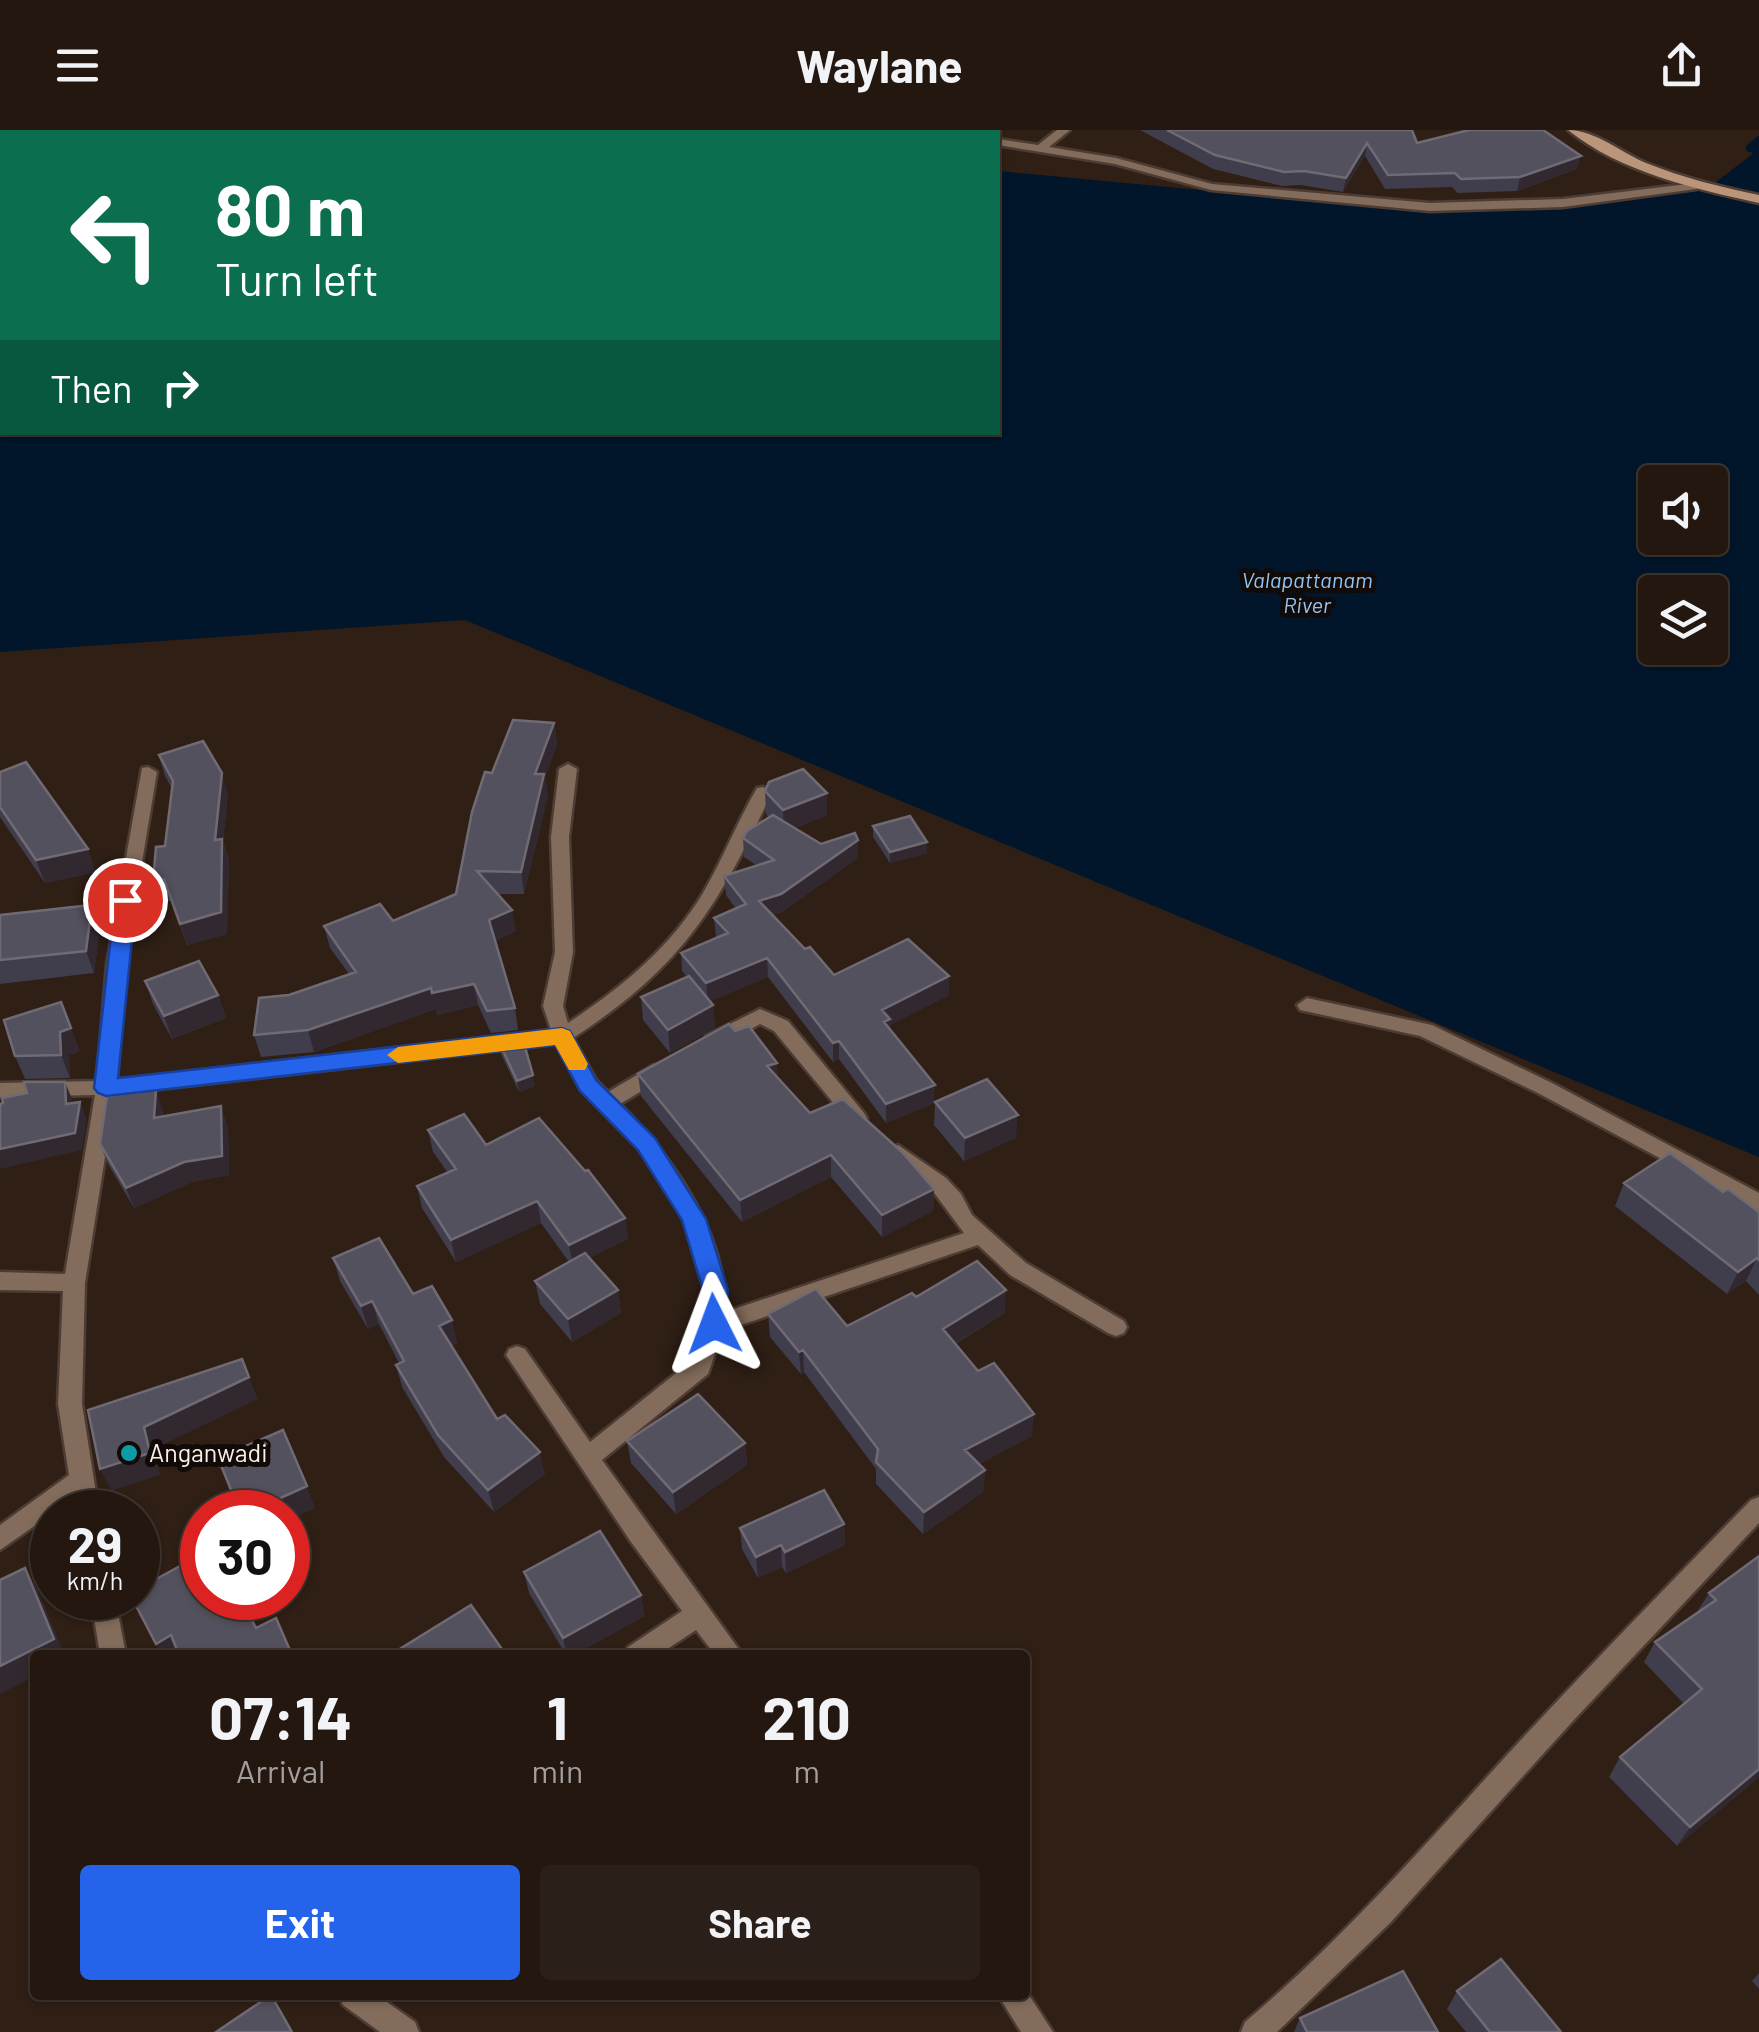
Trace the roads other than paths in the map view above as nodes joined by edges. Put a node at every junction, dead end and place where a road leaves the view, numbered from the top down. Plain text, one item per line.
1 (1064, 130) edge
2 (1574, 130) edge
3 (1000, 142) edge
4 (1042, 148) junction
5 (1696, 186) junction
6 (1759, 199) edge
7 (568, 768) dead end
8 (148, 772) dead end
9 (763, 792) edge
10 (1307, 1005) dead end
11 (562, 1036) junction
12 (106, 1088) junction
13 (0, 1090) edge
14 (606, 1103) junction
15 (1759, 1204) edge
16 (980, 1236) junction
17 (0, 1281) edge
18 (74, 1282) junction
19 (714, 1324) junction
20 (1116, 1327) dead end
21 (516, 1355) dead end
22 (587, 1458) junction
23 (81, 1479) junction
24 (83, 1490) edge
25 (1759, 1507) edge
26 (0, 1539) edge
27 (699, 1614) junction
28 (106, 1620) edge
29 (112, 1650) edge
30 (645, 1650) edge
31 (726, 1650) edge
32 (360, 2000) edge
33 (1016, 2000) edge
34 (405, 2032) edge
35 (1039, 2032) edge
36 (1255, 2032) edge

1 - 4 street
2 - 5 main road
3 - 4 street
4 - 5 street
5 - 6 main road
7 - 11 street
8 - 12 street
9 - 11 street
10 - 15 street
11 - 12 street
11 - 14 street
12 - 13 street
12 - 18 street
14 - 16 street
14 - 19 street
16 - 19 street
16 - 20 street
17 - 18 street
18 - 23 street
19 - 22 street
21 - 22 street
22 - 27 street
23 - 24 street
23 - 26 street
25 - 36 street
27 - 30 street
27 - 31 street
28 - 29 street
32 - 34 street
33 - 35 street

